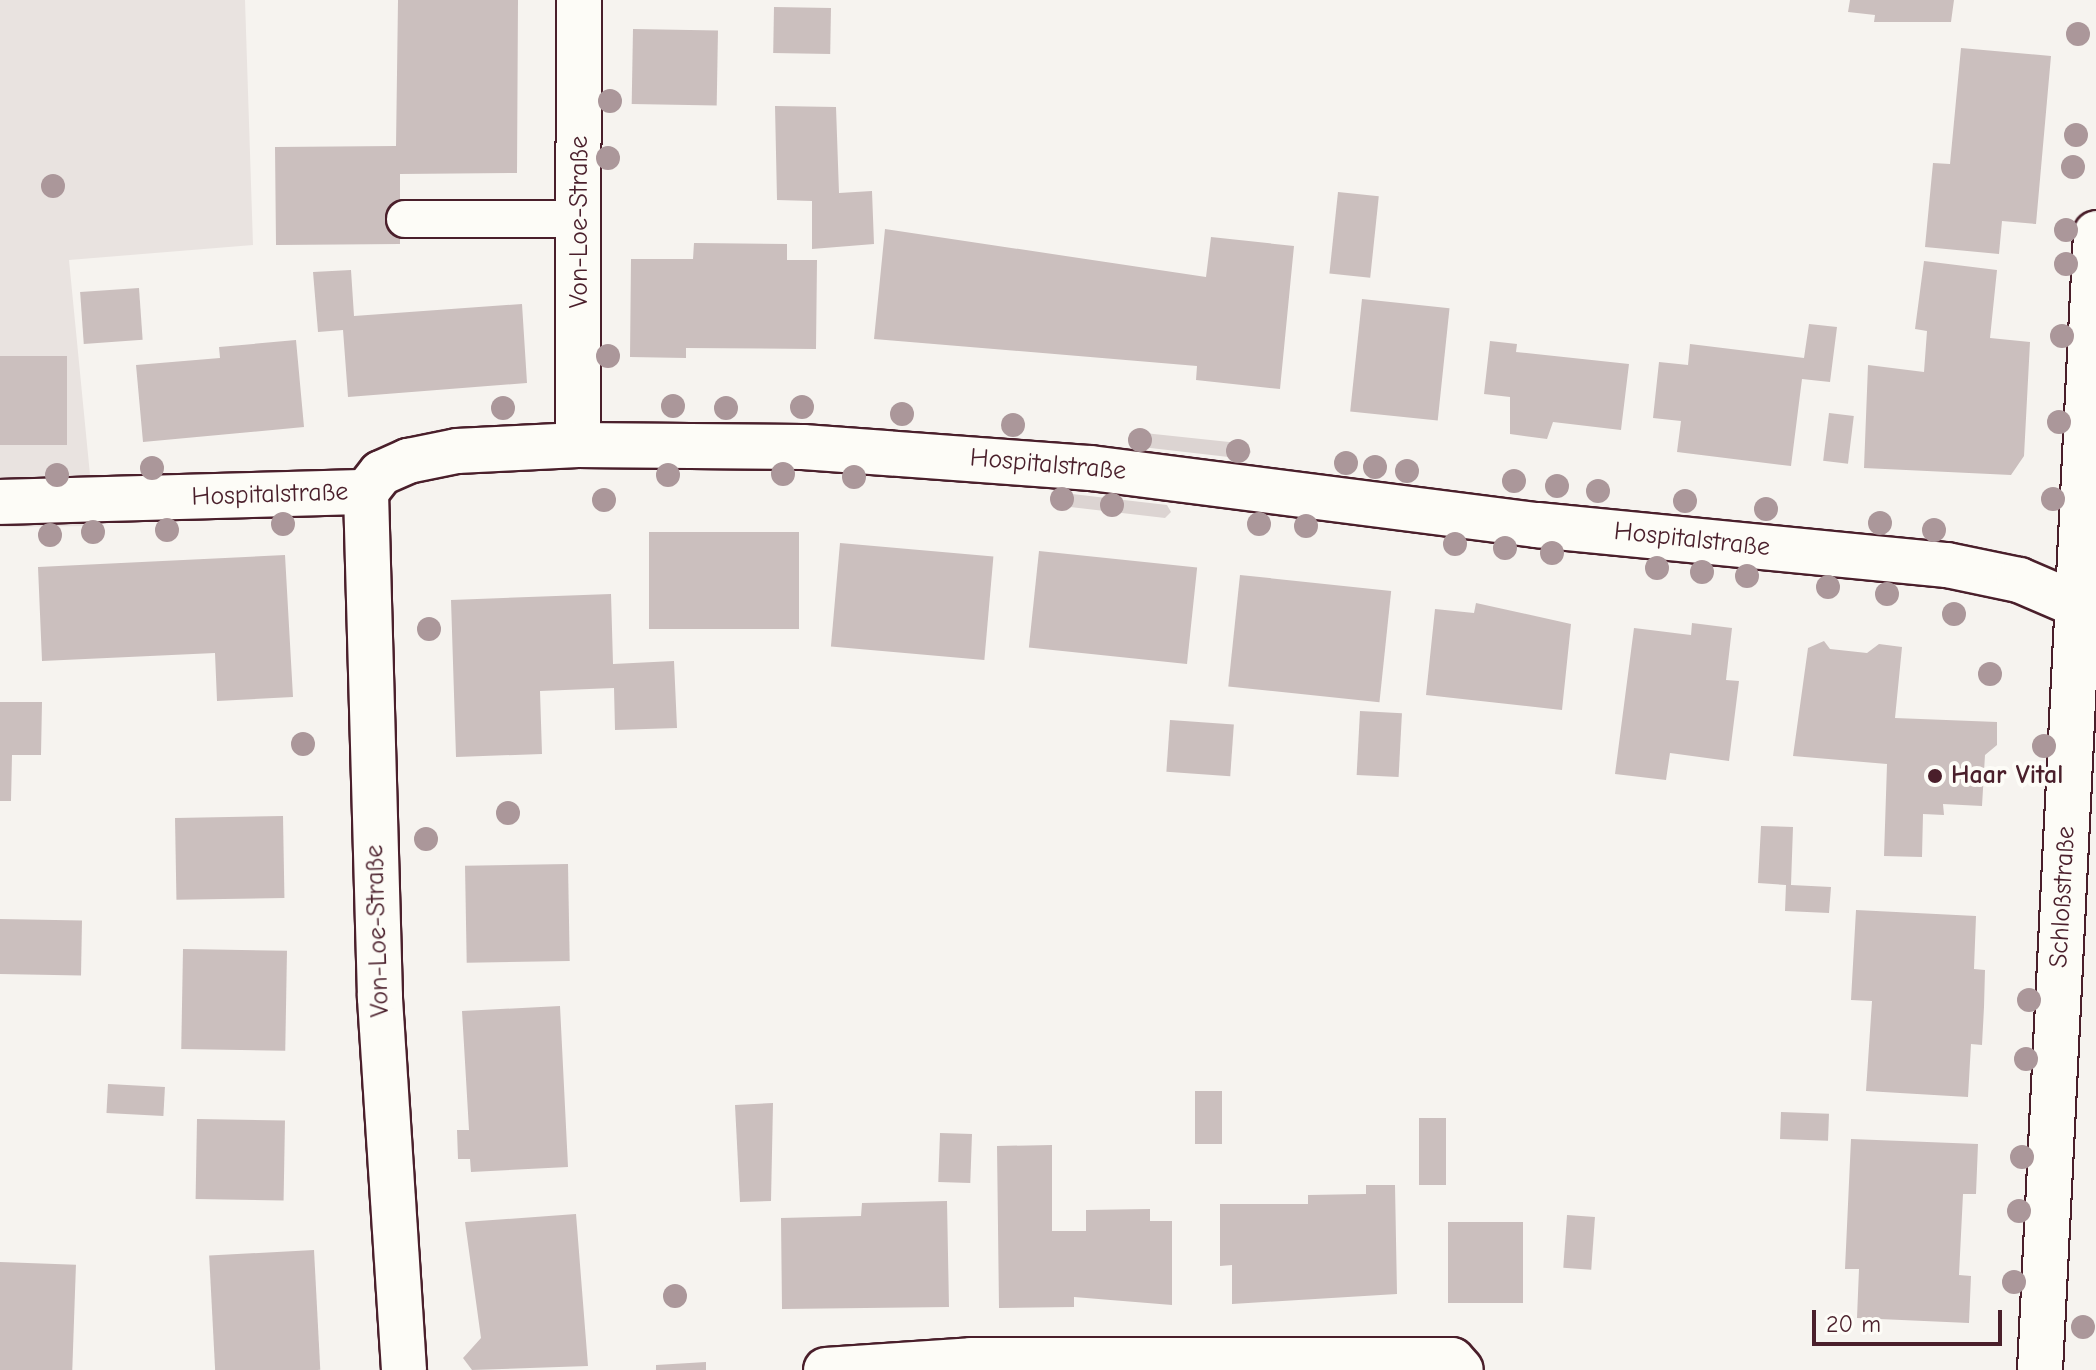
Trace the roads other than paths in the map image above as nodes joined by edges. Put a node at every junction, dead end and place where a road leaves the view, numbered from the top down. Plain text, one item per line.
1 (579, 0) edge
2 (405, 219) dead end
3 (580, 219) junction
4 (2096, 233) edge
5 (578, 445) junction
6 (366, 492) junction
7 (0, 502) edge
8 (2087, 608) edge
9 (404, 1370) edge
10 (826, 1370) edge
11 (1461, 1370) edge
12 (2040, 1370) edge

1 - 3 street, Von-Loe-Straße
2 - 3 lane
3 - 5 street, Von-Loe-Straße
4 - 8 street, Schloßstraße
5 - 6 street, Hospitalstraße
5 - 8 street, Hospitalstraße
6 - 7 street, Hospitalstraße
6 - 9 street, Von-Loe-Straße
8 - 12 street, Schloßstraße
10 - 11 street

